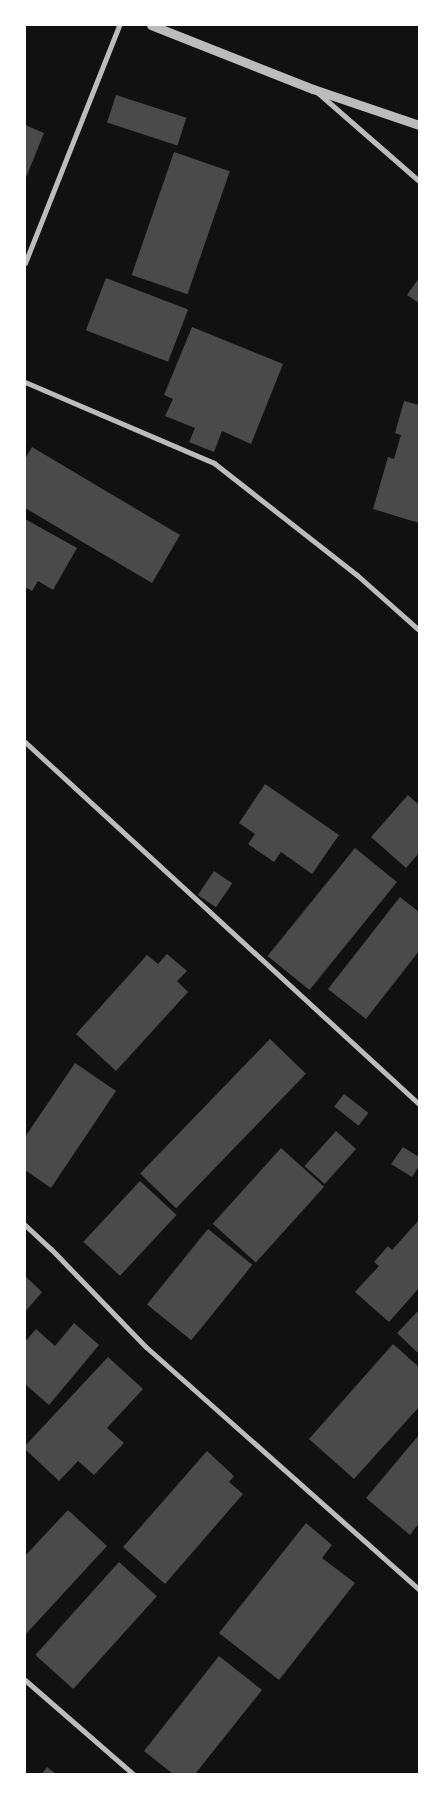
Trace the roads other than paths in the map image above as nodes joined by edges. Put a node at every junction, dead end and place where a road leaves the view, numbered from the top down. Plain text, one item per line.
1 (119, 25) edge
2 (151, 25) edge
3 (313, 89) junction
4 (419, 125) edge
5 (419, 181) edge
6 (25, 263) edge
7 (25, 382) edge
8 (419, 630) edge
9 (25, 742) edge
10 (419, 1104) edge
11 (25, 1225) edge
12 (419, 1589) edge
13 (25, 1680) edge
14 (134, 1774) edge

1 - 6 street
2 - 3 street
3 - 4 street
3 - 5 street
7 - 8 street
9 - 10 street
11 - 12 street
13 - 14 street

